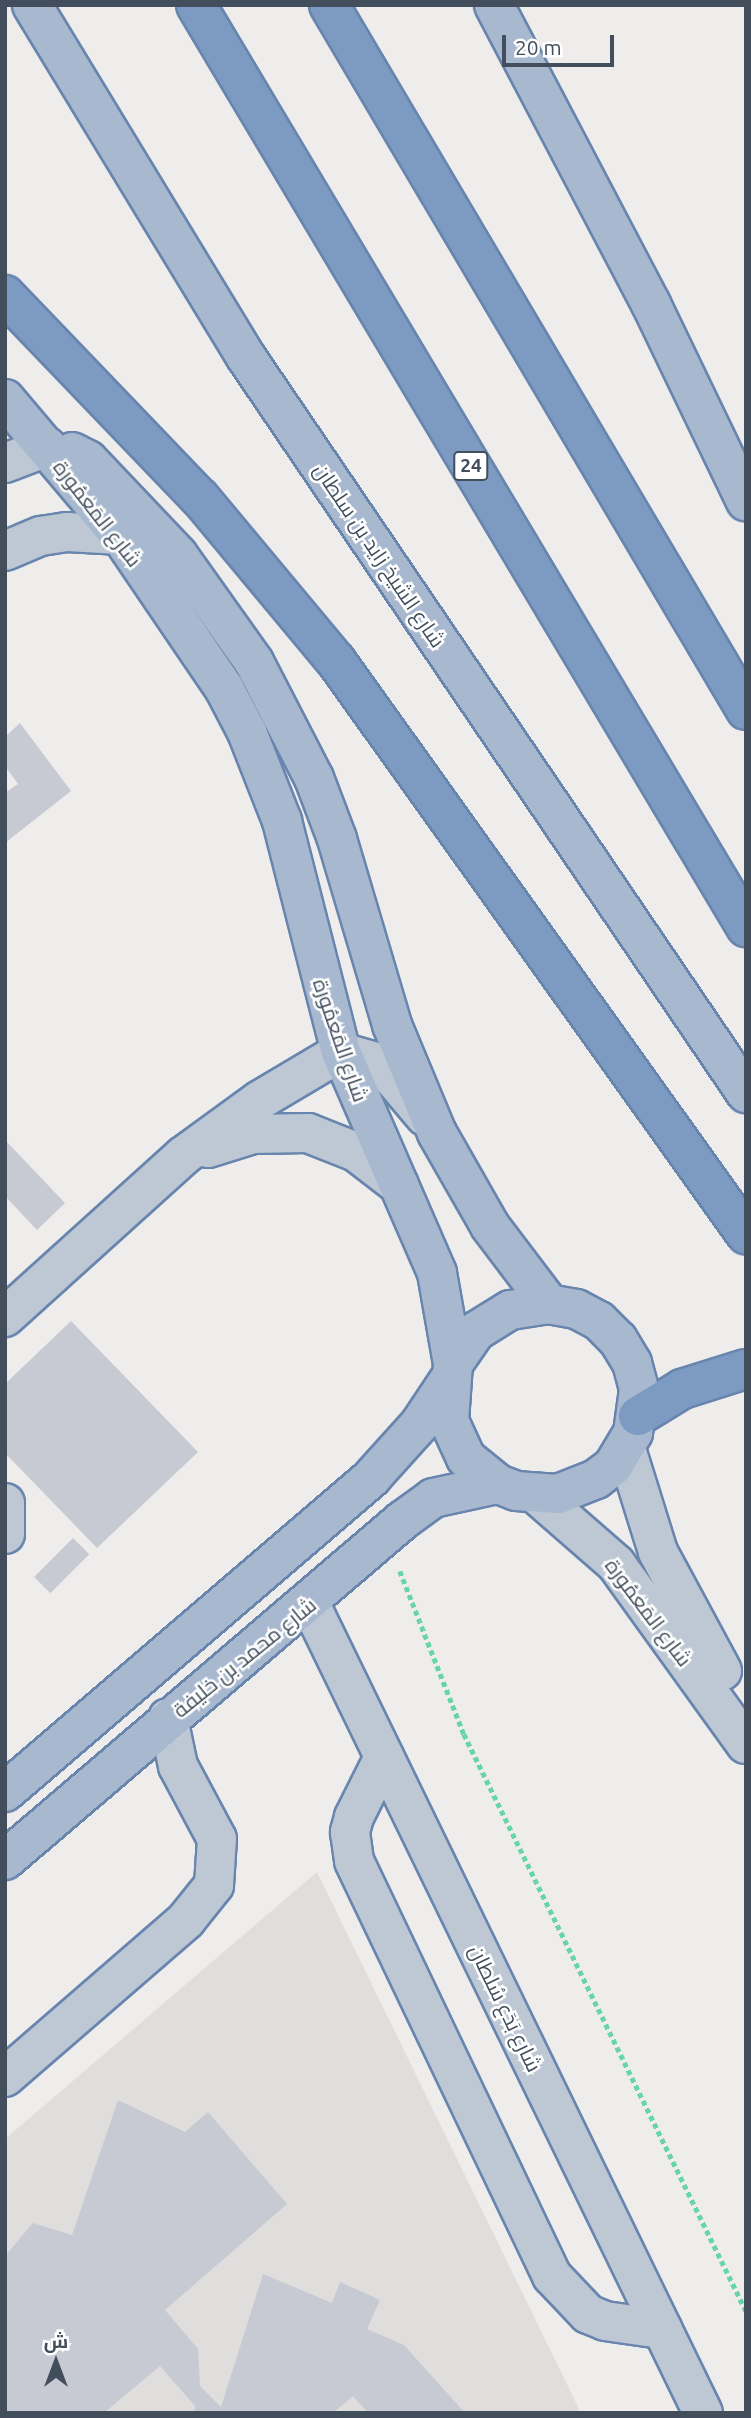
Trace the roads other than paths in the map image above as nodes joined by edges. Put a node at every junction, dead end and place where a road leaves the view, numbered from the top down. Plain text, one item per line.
1 (32, 5) edge
2 (196, 5) edge
3 (329, 5) edge
4 (494, 5) edge
5 (5, 295) edge
6 (5, 399) edge
7 (47, 447) junction
8 (5, 463) edge
9 (746, 500) edge
10 (120, 536) junction
11 (5, 551) edge
12 (746, 710) edge
13 (746, 927) edge
14 (341, 1052) junction
15 (746, 1093) edge
16 (435, 1128) junction
17 (183, 1156) junction
18 (399, 1185) junction
19 (746, 1234) edge
20 (549, 1304) junction
21 (5, 1317) edge
22 (746, 1369) edge
23 (451, 1372) junction
24 (632, 1432) junction
25 (498, 1484) junction
26 (537, 1495) junction
27 (5, 1503) edge
28 (5, 1534) edge
29 (310, 1604) junction
30 (168, 1718) junction
31 (746, 1720) edge
32 (746, 1744) edge
33 (384, 1757) junction
34 (5, 1792) edge
35 (5, 1860) edge
36 (5, 2077) edge
37 (662, 2329) junction
38 (702, 2413) edge

1 - 15 main road, شارع الشيخ زايد بن سلطان
2 - 13 highway, 24
3 - 12 highway
4 - 9 main road
5 - 19 highway
6 - 7 main road
7 - 8 street
7 - 10 main road, شارع المَعمُورة
7 - 16 main road, شارع المَعمُورة
10 - 11 street
10 - 14 main road, شارع المَعمُورة
14 - 16 street
14 - 17 street
14 - 18 main road, شارع المَعمُورة
16 - 20 main road, شارع المَعمُورة
17 - 18 street
17 - 21 street
18 - 23 main road, شارع المَعمُورة
20 - 23 main road
20 - 24 main road
22 - 24 highway
23 - 25 main road
23 - 34 main road
24 - 26 main road
24 - 31 street, شارع المَعمُورة
25 - 26 main road
25 - 29 main road, شارع محمد بن خليفة
26 - 32 street, شارع المَعمُورة
27 - 28 street
29 - 30 main road, شارع محمد بن خليفة
29 - 33 street, شارع بَدَع سُلطان
30 - 35 main road, شارع محمد بن خليفة
30 - 36 street
33 - 37 street, شارع بَدَع سُلطان
33 - 37 street
37 - 38 street, شارع بَدَع سُلطان

